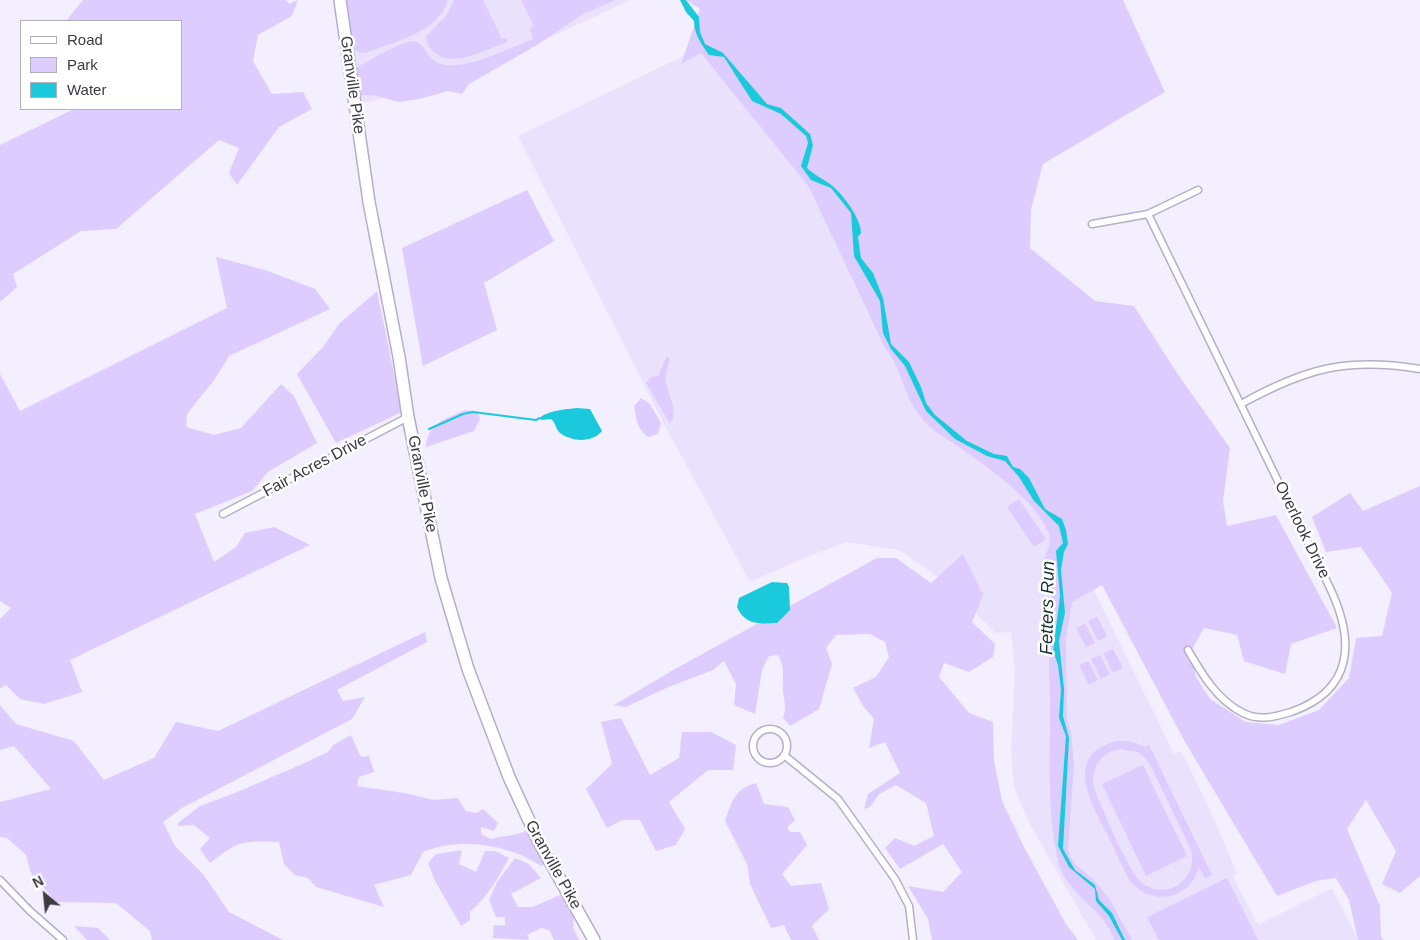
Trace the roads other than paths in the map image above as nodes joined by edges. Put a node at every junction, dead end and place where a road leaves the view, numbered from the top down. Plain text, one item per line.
1 (340, 0) edge
2 (1198, 190) dead end
3 (1148, 214) junction
4 (1092, 224) dead end
5 (1420, 369) edge
6 (1241, 404) junction
7 (408, 417) junction
8 (223, 514) dead end
9 (1188, 650) dead end
10 (784, 755) junction
11 (0, 880) edge
12 (64, 940) edge
13 (594, 940) edge
14 (913, 940) edge

1 - 7 highway, Granville Pike
2 - 3 street
3 - 4 street
3 - 6 street, Overlook Drive
5 - 6 street
6 - 9 street, Overlook Drive
7 - 8 street, Fair Acres Drive
7 - 13 highway, Granville Pike
10 - 10 street
10 - 14 street
11 - 12 street

